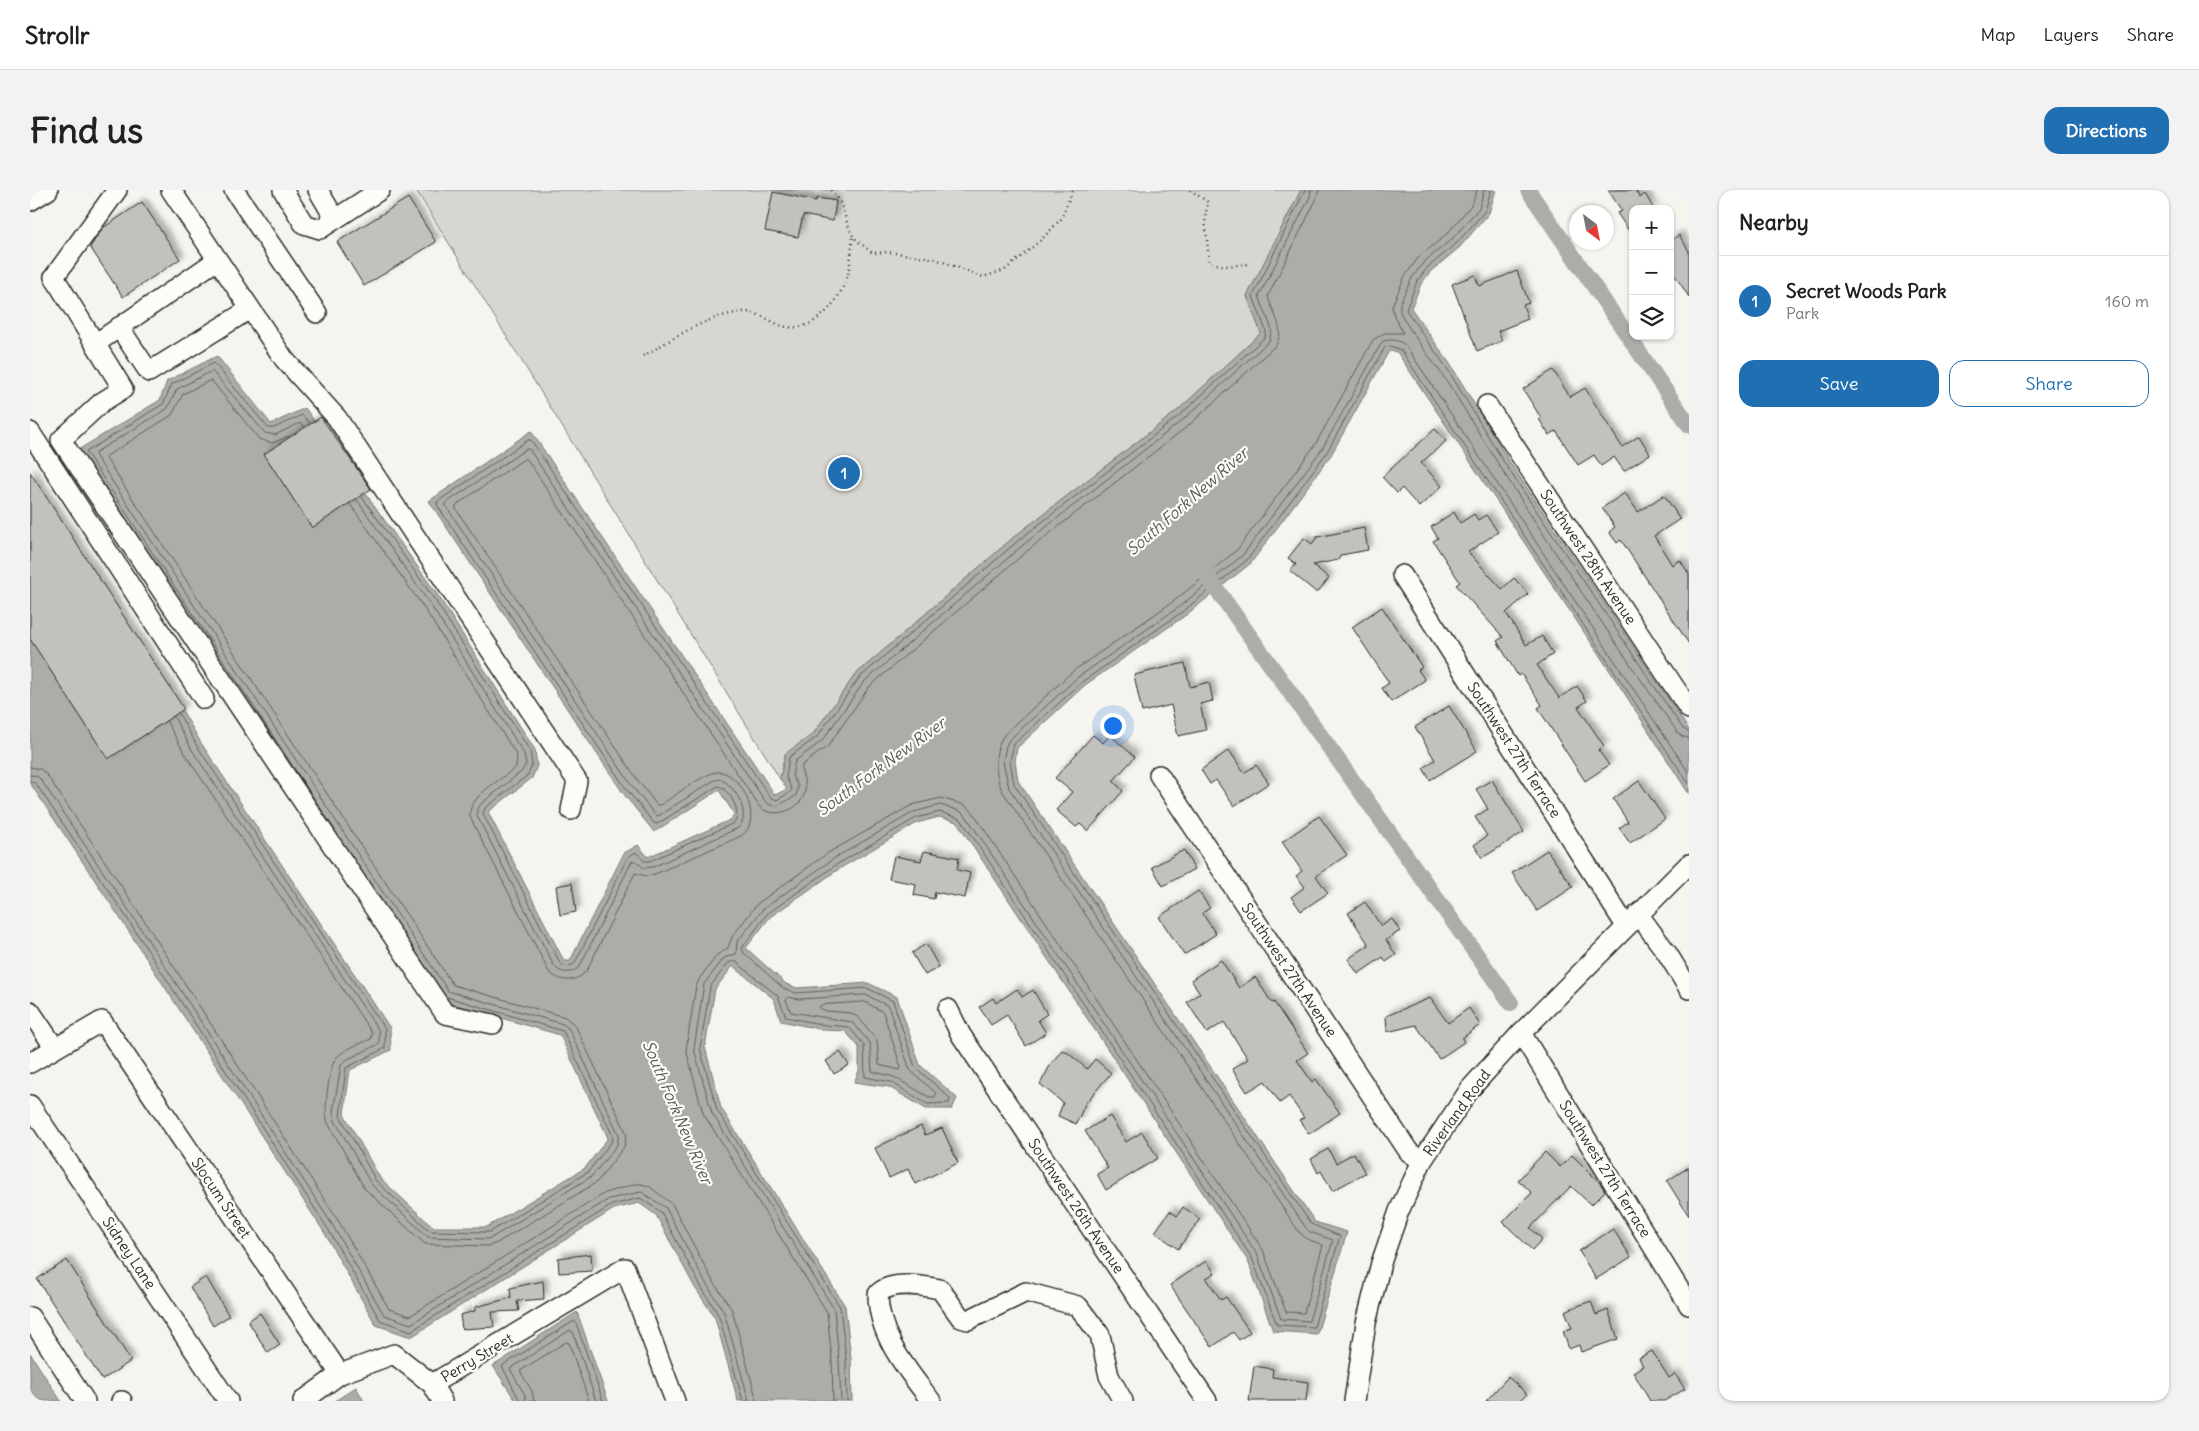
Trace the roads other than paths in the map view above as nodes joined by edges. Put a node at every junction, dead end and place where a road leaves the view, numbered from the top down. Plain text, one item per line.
1 (48, 190) edge
2 (118, 190) edge
3 (171, 190) edge
4 (234, 190) edge
5 (283, 190) edge
6 (318, 190) edge
7 (372, 192) edge
8 (30, 201) edge
9 (335, 219) junction
10 (217, 260) junction
11 (250, 309) junction
12 (317, 314) dead end
13 (119, 327) junction
14 (95, 344) junction
15 (1487, 404) dead end
16 (30, 432) edge
17 (1402, 575) dead end
18 (204, 699) dead end
19 (1689, 709) edge
20 (1159, 775) dead end
21 (571, 810) dead end
22 (1689, 864) edge
23 (1632, 920) junction
24 (1689, 989) edge
25 (948, 1009) dead end
26 (30, 1011) edge
27 (494, 1024) dead end
28 (1521, 1032) junction
29 (55, 1048) junction
30 (30, 1063) edge
31 (30, 1105) edge
32 (1422, 1161) junction
33 (1689, 1305) edge
34 (30, 1317) edge
35 (340, 1374) junction
36 (432, 1384) junction
37 (85, 1401) edge
38 (228, 1401) edge
39 (303, 1401) edge
40 (442, 1401) edge
41 (675, 1401) edge
42 (931, 1401) edge
43 (1123, 1401) edge
44 (1207, 1401) edge
45 (1354, 1401) edge

1 - 8 street
2 - 14 street
3 - 10 street
4 - 12 street
5 - 9 street
6 - 9 street
7 - 9 street
10 - 11 street
10 - 13 street
11 - 13 street
11 - 21 street
13 - 14 street
14 - 27 street
15 - 19 street, Southwest 28th Avenue
16 - 18 street
17 - 23 street, Southwest 27th Terrace
20 - 32 street, Southwest 27th Avenue
22 - 23 street, Riverland Road
23 - 24 street, Southwest 27th Terrace
23 - 28 street, Riverland Road
25 - 44 street, Southwest 26th Avenue
26 - 29 street
28 - 32 street, Riverland Road
28 - 33 street, Southwest 27th Terrace
29 - 30 street
29 - 35 street, Slocum Street
31 - 38 street, Sidney Lane
32 - 45 street, Riverland Road
34 - 37 street
35 - 36 street, Perry Street
35 - 39 street, Perry Street
36 - 40 street
36 - 41 street, Perry Street
42 - 43 street

